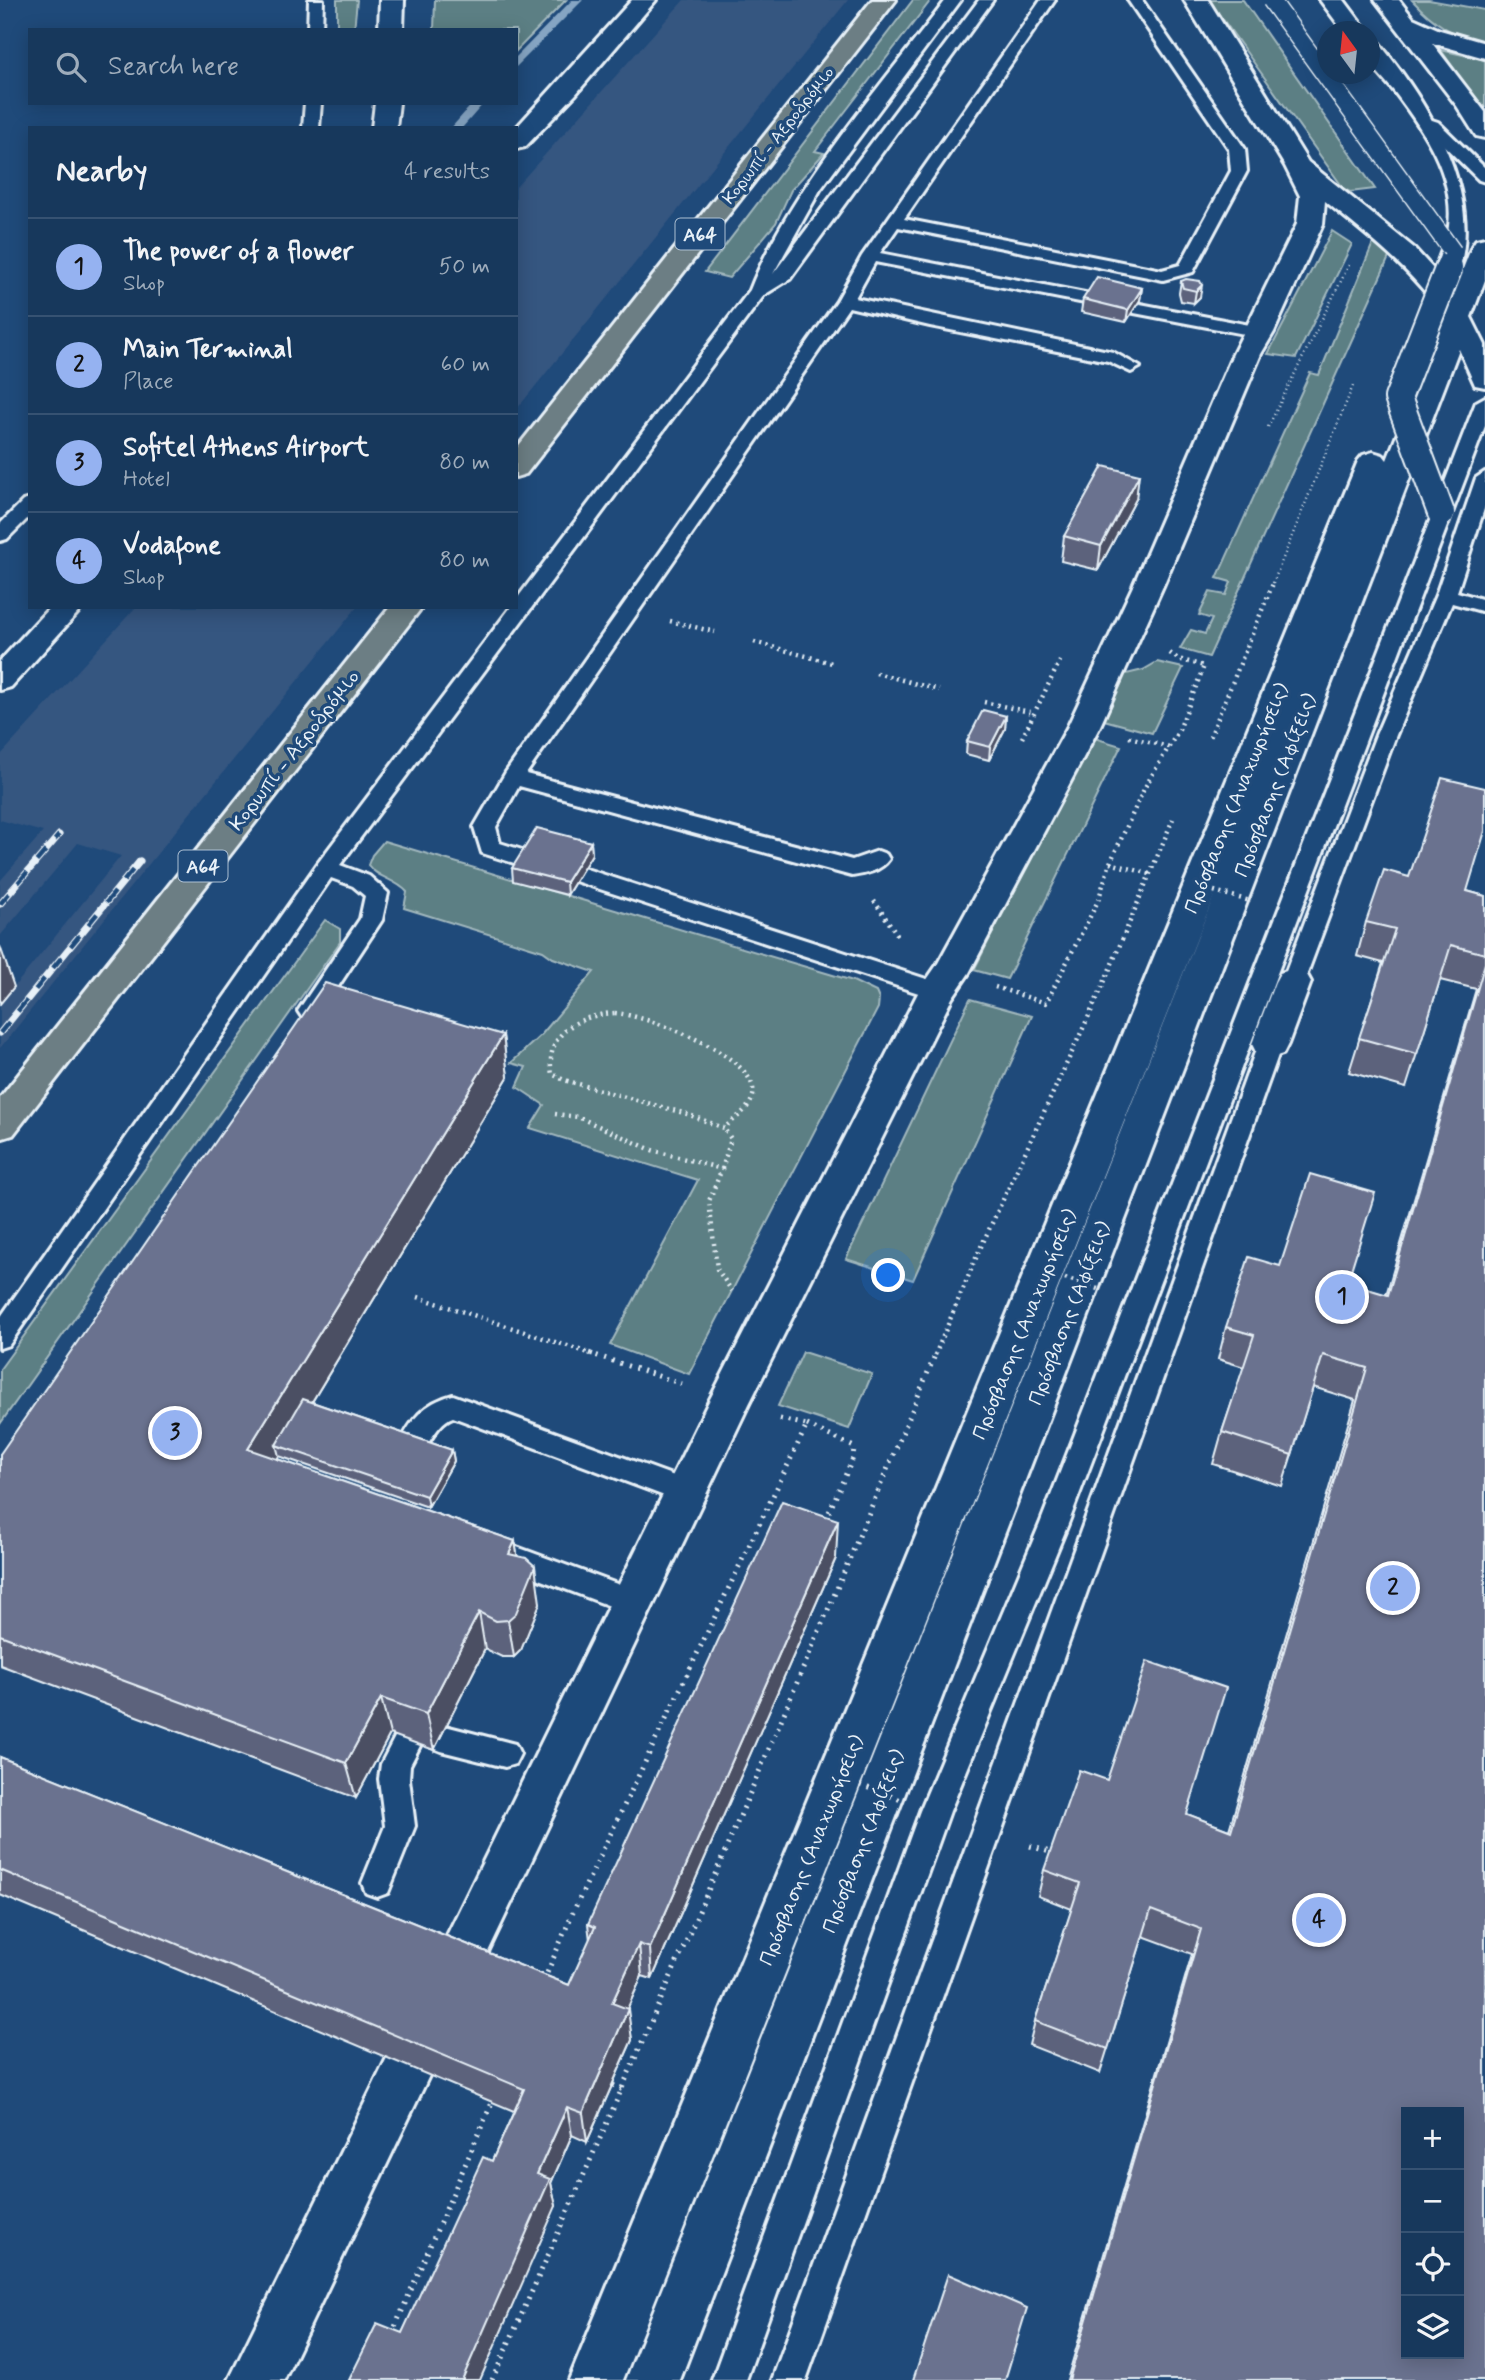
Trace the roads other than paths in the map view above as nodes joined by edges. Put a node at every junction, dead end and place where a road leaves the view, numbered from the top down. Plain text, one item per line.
1 (316, 0) edge
2 (392, 0) edge
3 (644, 0) edge
4 (884, 0) edge
5 (954, 0) edge
6 (986, 0) edge
7 (1048, 0) edge
8 (1135, 0) edge
9 (1271, 0) edge
10 (1332, 0) edge
11 (1387, 0) edge
12 (1195, 5) edge
13 (1348, 21) edge
14 (1404, 21) junction
15 (315, 28) edge
16 (391, 28) edge
17 (1485, 51) edge
18 (1380, 60) edge
19 (313, 105) edge
20 (387, 105) edge
21 (1432, 125) junction
22 (311, 126) edge
23 (384, 126) edge
24 (1485, 131) edge
25 (518, 140) edge
26 (1298, 166) junction
27 (1485, 177) edge
28 (896, 222) junction
29 (1485, 246) edge
30 (870, 256) junction
31 (1451, 260) junction
32 (758, 291) junction
33 (1090, 299) edge
34 (845, 301) junction
35 (1135, 307) edge
36 (1458, 317) junction
37 (1260, 332) junction
38 (1131, 367) dead end
39 (1485, 379) edge
40 (1398, 398) junction
41 (1485, 402) edge
42 (518, 465) edge
43 (1485, 478) edge
44 (28, 507) edge
45 (1441, 513) junction
46 (0, 536) edge
47 (1446, 595) junction
48 (1485, 606) edge
49 (66, 609) edge
50 (405, 609) edge
51 (0, 680) edge
52 (513, 778) junction
53 (527, 859) edge
54 (878, 859) dead end
55 (326, 868) junction
56 (580, 874) edge
57 (1293, 982) joint
58 (937, 991) junction
59 (294, 1035) edge
60 (1270, 1044) joint
61 (0, 1125) edge
62 (0, 1338) edge
63 (411, 1447) edge
64 (686, 1492) junction
65 (481, 1546) edge
66 (634, 1603) junction
67 (441, 1738) edge
68 (408, 1740) edge
69 (505, 1754) dead end
70 (377, 1883) dead end
71 (256, 2380) edge
72 (596, 2380) edge
73 (653, 2380) edge
74 (729, 2380) edge
75 (789, 2380) edge

1 - 15 lane
2 - 16 street
3 - 25 street
4 - 42 highway, Κορωπί - Αεροδρόμιο / Α64
5 - 32 lane
6 - 32 lane
7 - 28 lane
8 - 28 lane
9 - 31 lane, bridge
10 - 13 street
11 - 14 street
12 - 26 street
14 - 17 street
14 - 24 street
18 - 21 street, Πρόσβασης (Αναχωρήσεις)
19 - 22 lane
20 - 23 street
21 - 27 lane
21 - 31 street, Πρόσβασης (Αναχωρήσεις)
26 - 36 street
26 - 37 street
28 - 30 lane
29 - 36 street, Πρόσβασης (Αφίξεις)
30 - 33 lane
30 - 34 lane
31 - 40 street, Πρόσβασης (Αναχωρήσεις), bridge
32 - 55 lane
34 - 38 lane
34 - 52 lane
35 - 37 lane
36 - 39 street
36 - 73 street, Πρόσβασης (Αφίξεις)
37 - 58 street
40 - 45 street, bridge
40 - 72 street, Πρόσβασης (Αναχωρήσεις)
41 - 45 lane
43 - 47 lane
44 - 46 lane
45 - 74 lane
47 - 48 lane
47 - 57 lane
49 - 51 street
50 - 61 highway, Κορωπί - Αεροδρόμιο / Α64
52 - 53 lane
52 - 54 lane
55 - 59 lane
55 - 62 lane
56 - 58 lane
57 - 60 street
58 - 64 street
60 - 75 lane
63 - 64 lane
64 - 66 street
65 - 66 lane
66 - 71 street
67 - 69 lane
68 - 70 lane

